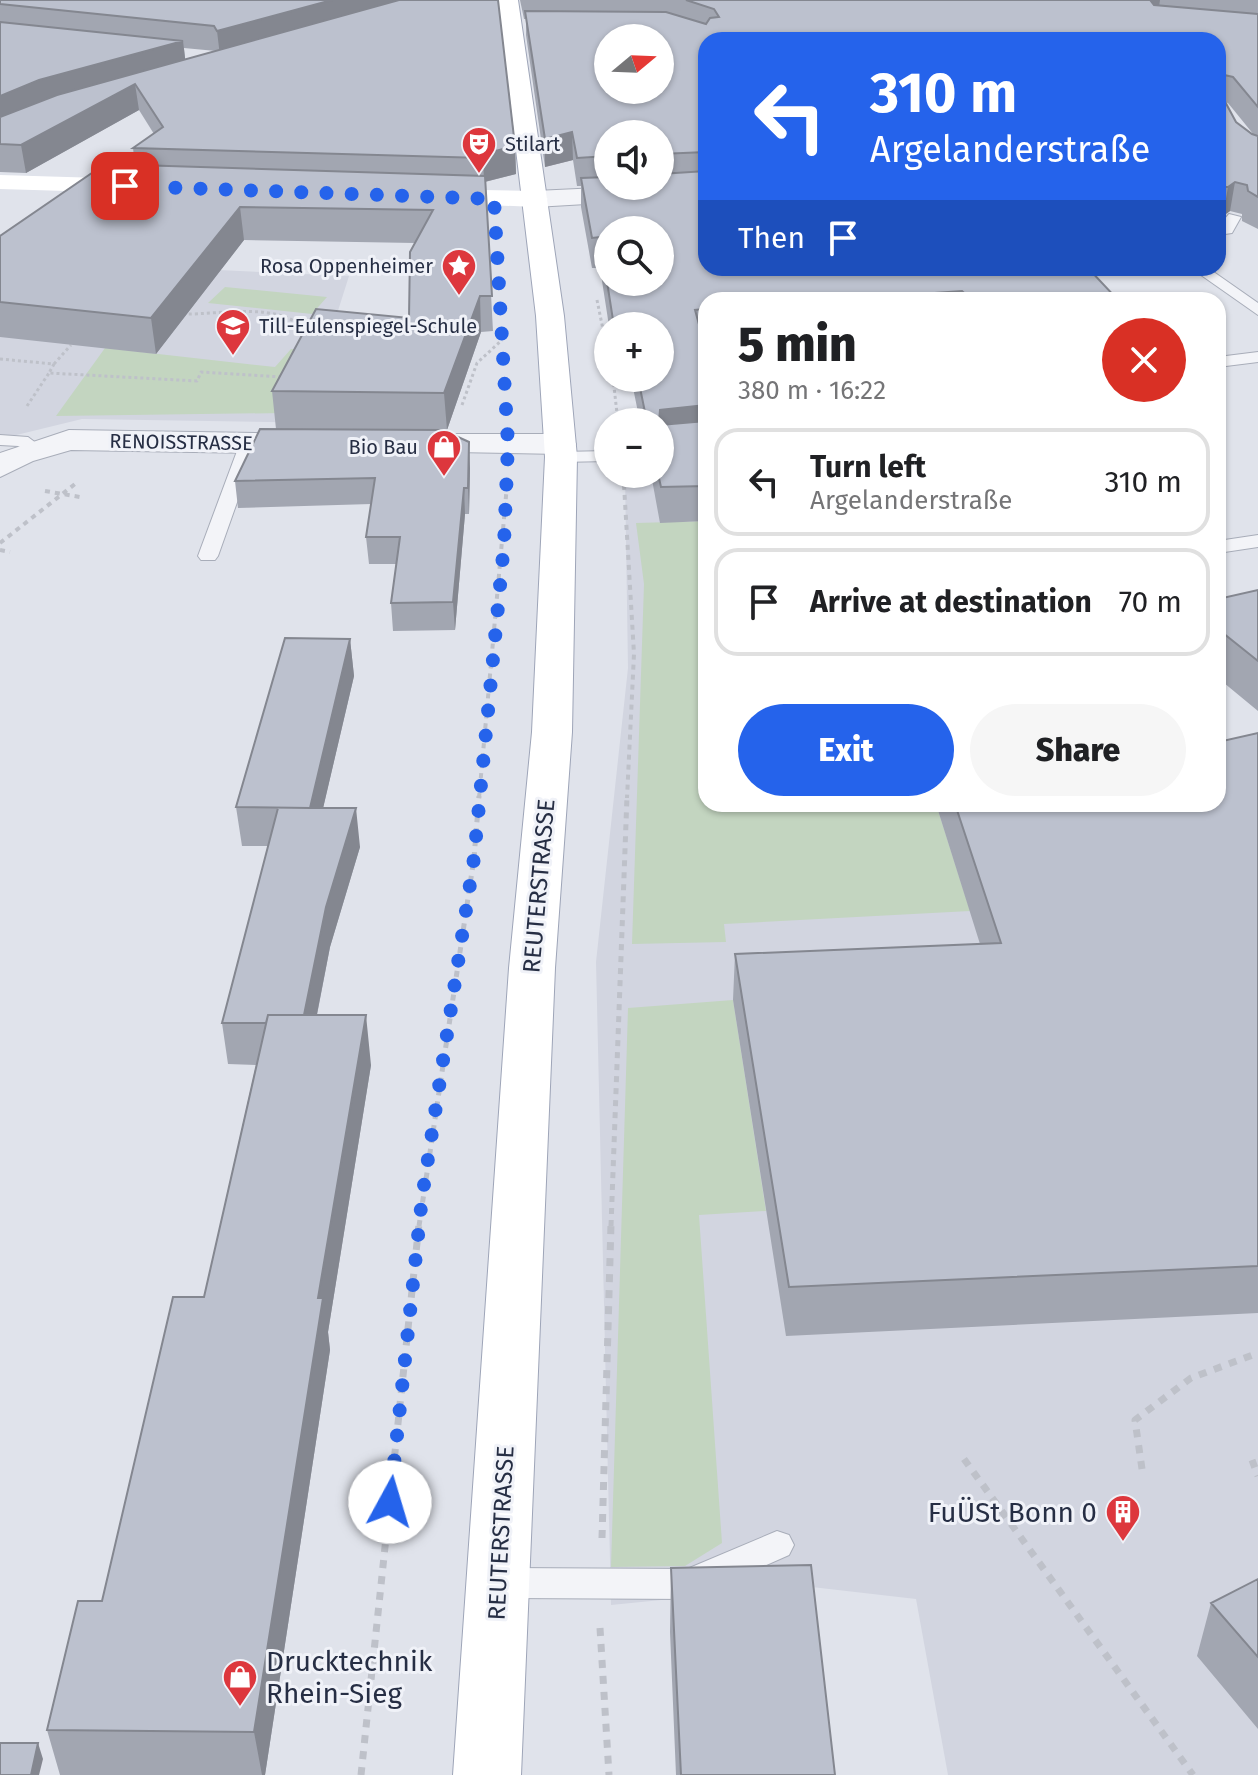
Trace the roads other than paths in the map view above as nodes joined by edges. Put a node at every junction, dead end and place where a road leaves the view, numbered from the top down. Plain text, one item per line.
1 (512, 15) edge
2 (0, 182) edge
3 (163, 187) edge
4 (698, 190) edge
5 (406, 196) edge
6 (535, 199) junction
7 (1234, 217) edge
8 (1226, 230) edge
9 (1209, 276) edge
10 (1258, 310) edge
11 (1258, 357) edge
12 (1226, 361) edge
13 (0, 440) edge
14 (249, 443) junction
15 (35, 449) junction
16 (576, 452) edge
17 (0, 467) edge
18 (1258, 541) edge
19 (1226, 546) edge
20 (208, 556) dead end
21 (777, 1545) dead end
22 (498, 1583) junction
23 (487, 1775) edge

1 - 6 main road, REUTERSTRASSE
2 - 3 main road
4 - 6 street
5 - 6 main road
6 - 16 main road, REUTERSTRASSE
7 - 8 lane
9 - 10 lane
11 - 12 lane
13 - 15 lane
14 - 15 street, RENOISSTRASSE
14 - 16 street, RENOISSTRASSE
14 - 20 lane
15 - 17 street, RENOISSTRASSE
16 - 22 main road, REUTERSTRASSE
18 - 19 lane
21 - 22 lane
22 - 23 main road, REUTERSTRASSE

